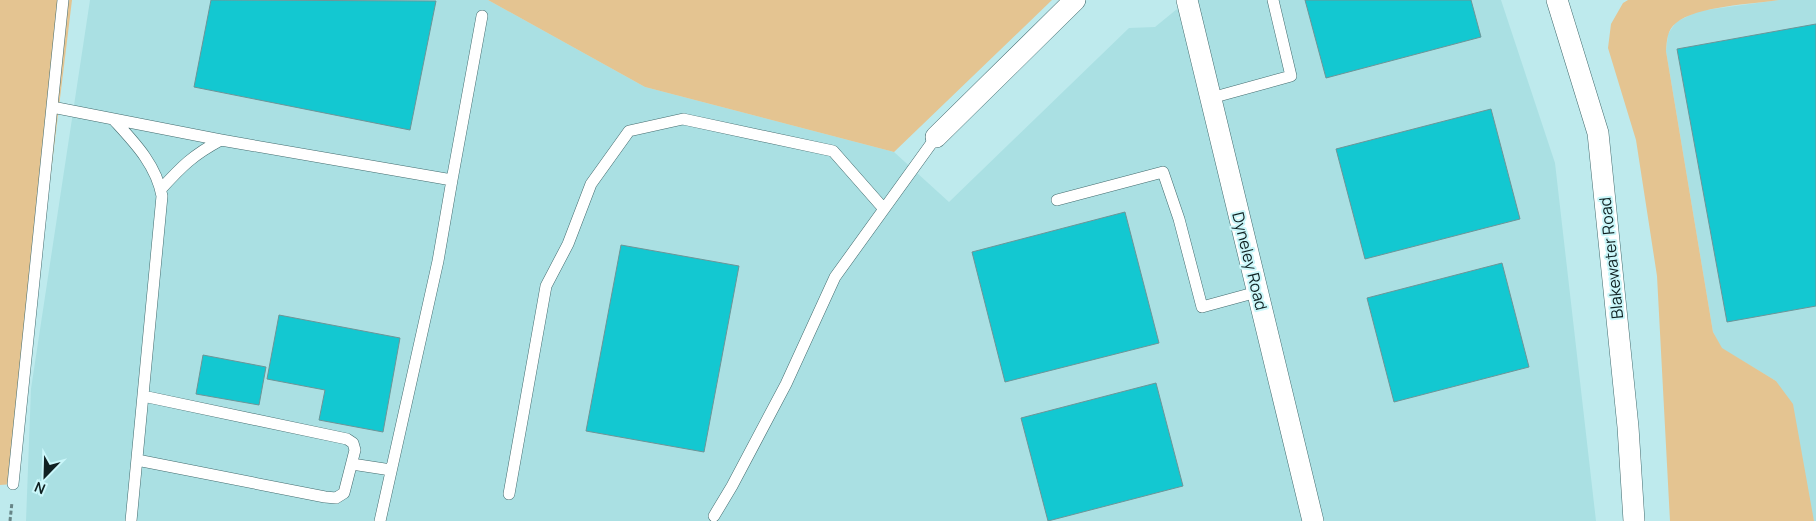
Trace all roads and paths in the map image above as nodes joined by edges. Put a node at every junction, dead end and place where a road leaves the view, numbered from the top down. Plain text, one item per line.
1 (63, 0) edge
2 (1075, 0) edge
3 (1187, 0) edge
4 (1274, 0) edge
5 (1557, 0) edge
6 (482, 16) dead end
7 (1210, 98) junction
8 (52, 107) junction
9 (113, 119) junction
10 (936, 137) joint
11 (221, 140) junction
12 (452, 180) junction
13 (161, 189) junction
14 (1056, 200) dead end
15 (884, 209) junction
16 (1257, 292) junction
17 (143, 396) junction
18 (137, 460) junction
19 (352, 464) junction
20 (391, 470) junction
21 (13, 484) dead end
22 (509, 494) dead end
23 (714, 516) dead end
24 (131, 521) edge
25 (380, 521) edge
26 (1313, 521) edge
27 (1634, 521) edge

1 - 8 lane
2 - 10 street
3 - 7 street, Dyneley Road
4 - 7 lane
5 - 27 street, Blakewater Road
6 - 12 lane
7 - 16 street, Dyneley Road
8 - 9 lane
8 - 21 lane
9 - 11 lane
9 - 13 lane
10 - 15 lane
11 - 12 lane
11 - 13 lane
12 - 20 lane
13 - 17 lane
14 - 16 lane
15 - 22 lane
15 - 23 lane
16 - 26 street, Dyneley Road
17 - 18 lane
17 - 19 lane
18 - 19 lane
18 - 24 lane
19 - 20 lane
20 - 25 lane

